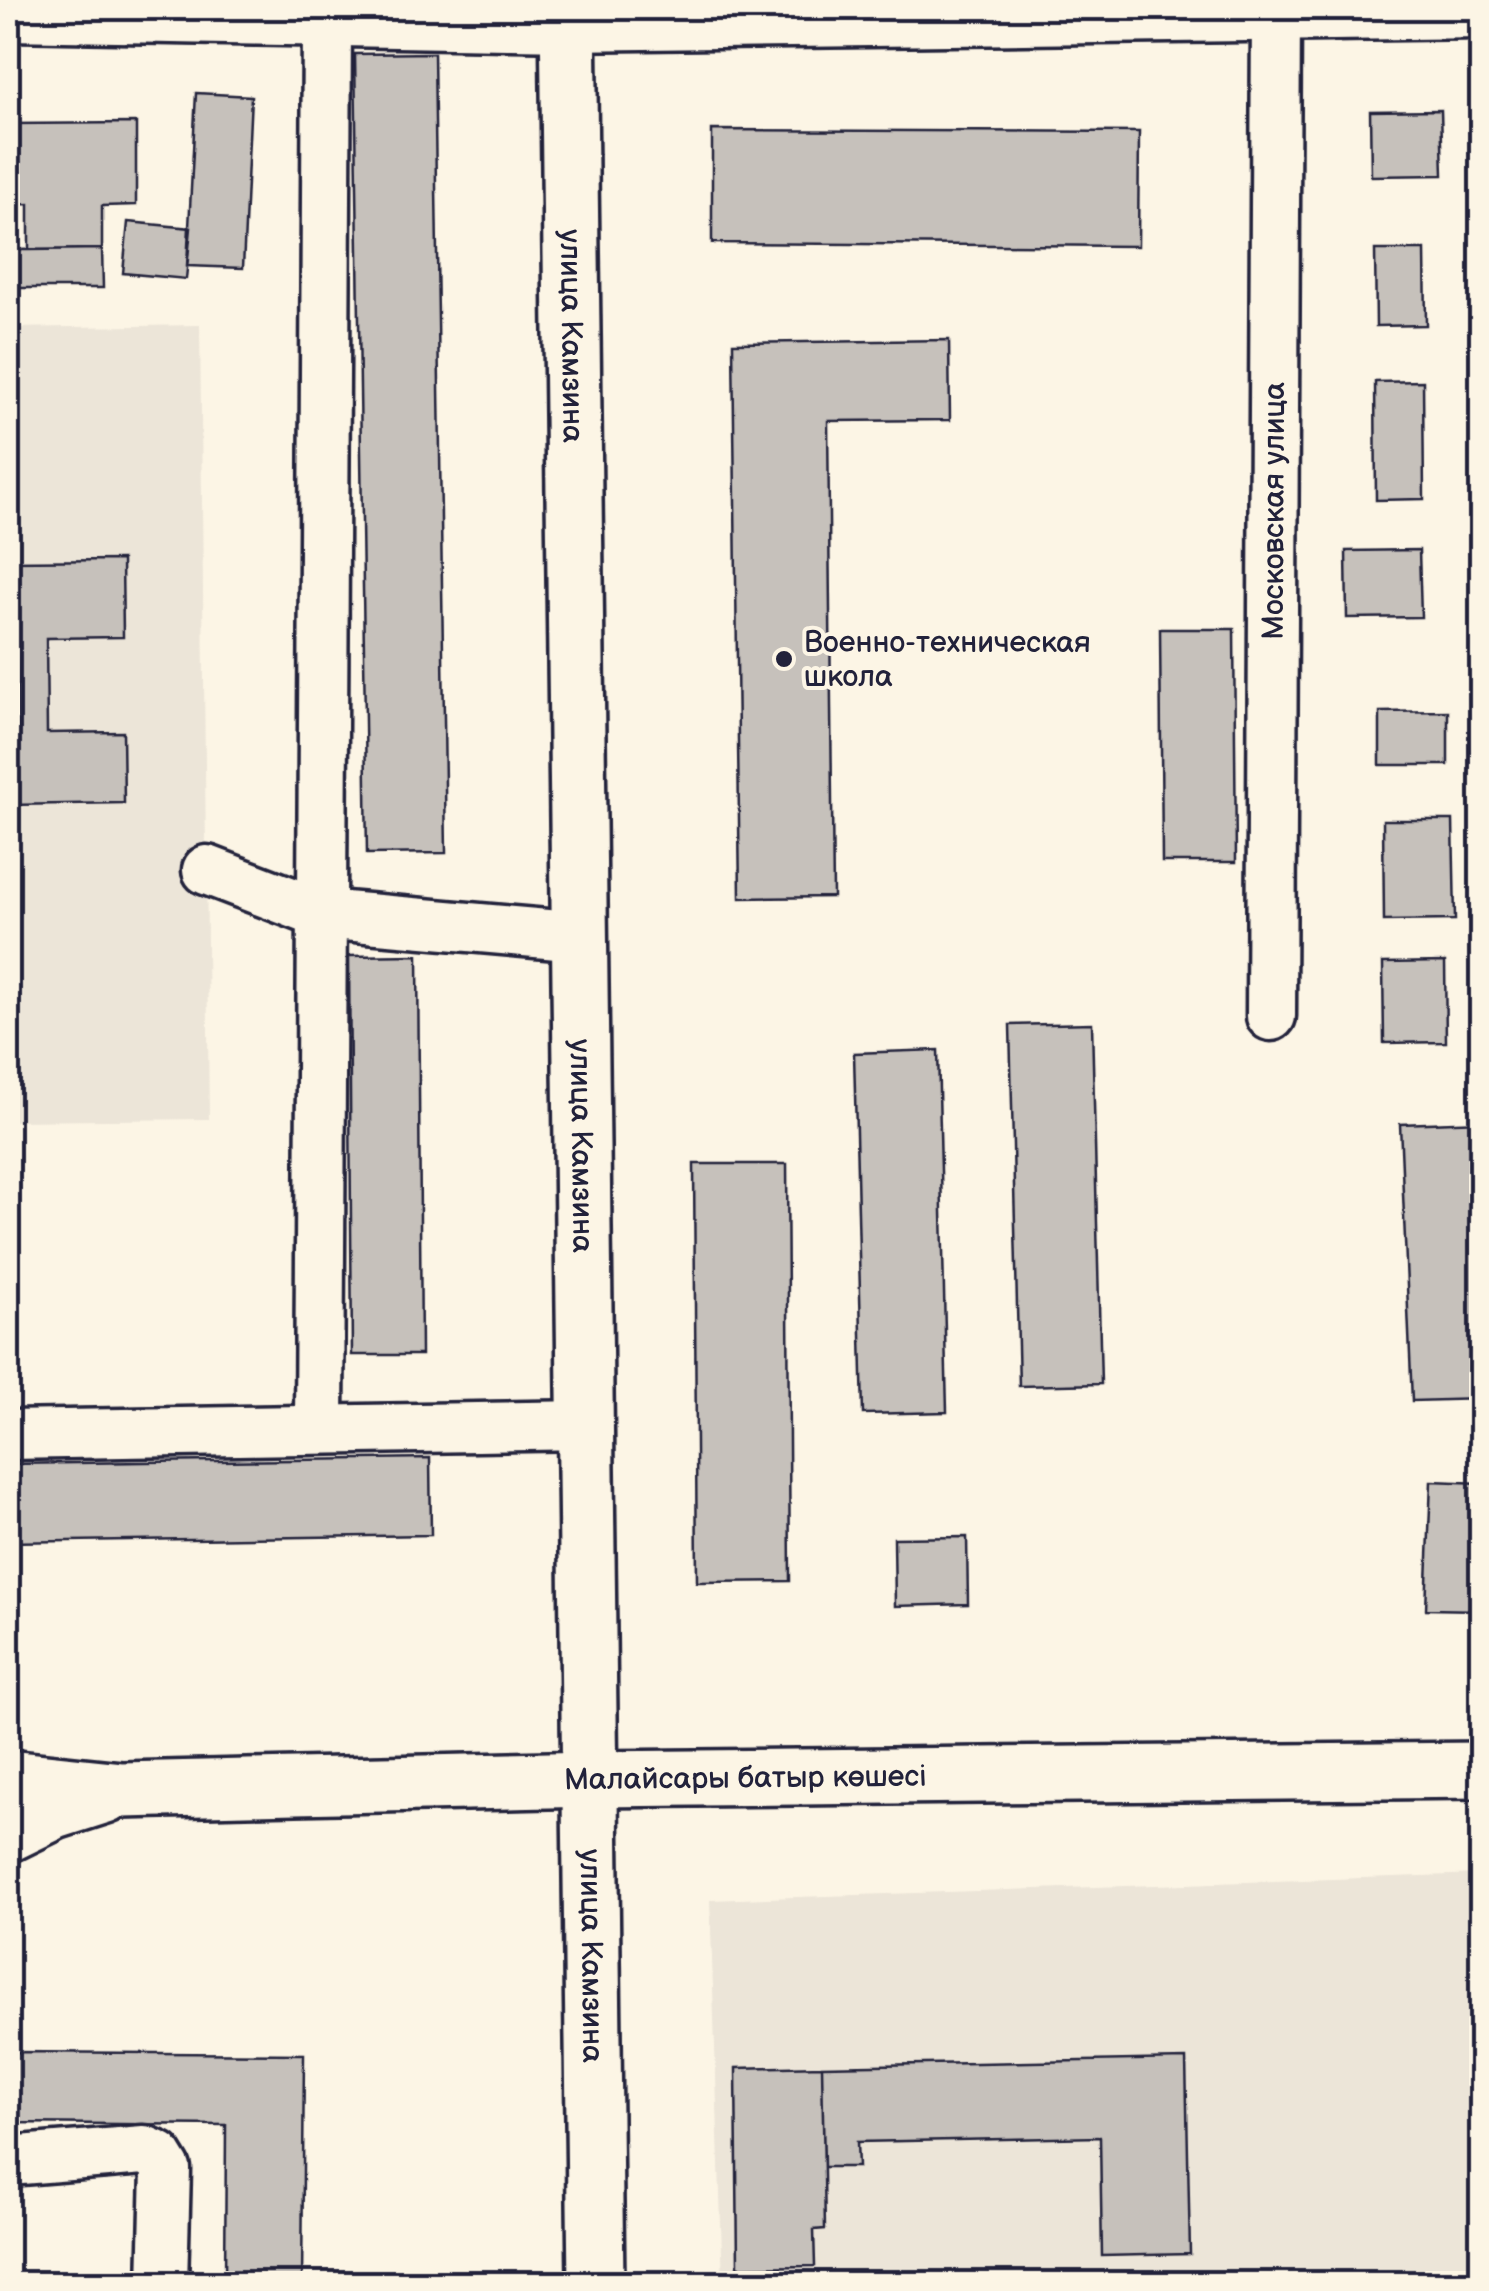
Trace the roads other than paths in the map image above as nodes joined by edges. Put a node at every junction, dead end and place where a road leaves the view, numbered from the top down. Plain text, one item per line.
1 (1276, 12) edge
2 (1482, 14) edge
3 (325, 15) edge
4 (828, 15) edge
5 (8, 16) edge
6 (568, 17) edge
7 (207, 870) dead end
8 (322, 914) junction
9 (581, 937) junction
10 (1271, 1016) dead end
11 (587, 1425) junction
12 (319, 1429) junction
13 (8, 1435) edge
14 (1482, 1770) edge
15 (8, 1778) edge
16 (592, 1779) junction
17 (122, 1790) junction
18 (8, 1834) edge
19 (8, 2161) edge
20 (163, 2284) edge
21 (596, 2284) edge

1 - 2 street
1 - 4 street
1 - 10 street, Московская улица
3 - 5 street
3 - 6 street
3 - 8 street
4 - 6 street
6 - 9 main road, улица Камзина
7 - 8 street
8 - 9 street
8 - 12 street
9 - 11 main road, улица Камзина
11 - 12 street
11 - 16 main road, улица Камзина
12 - 13 street
14 - 16 main road, Малайсары батыр көшесі
15 - 17 main road, Малайсары батыр көшесі
16 - 17 main road, Малайсары батыр көшесі
16 - 21 main road, улица Камзина
17 - 18 main road
19 - 20 street

